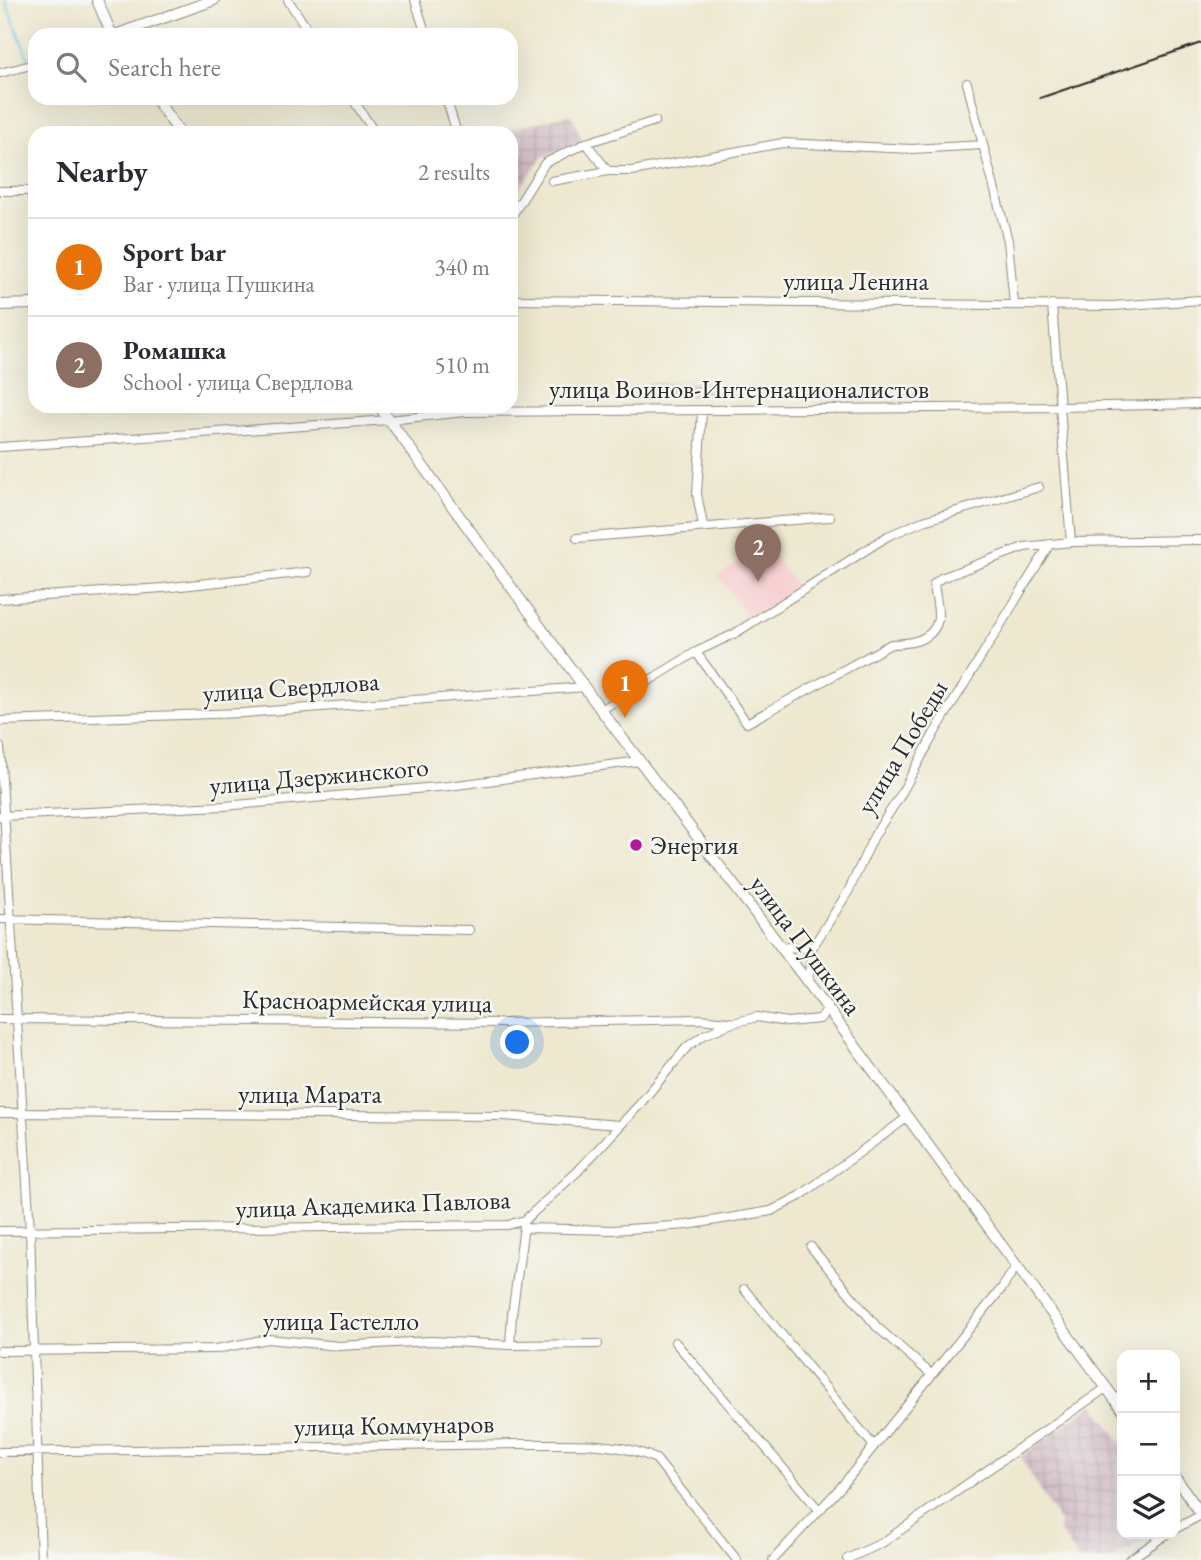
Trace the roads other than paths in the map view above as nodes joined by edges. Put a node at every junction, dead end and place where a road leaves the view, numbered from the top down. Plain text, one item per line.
1 (97, 0) edge
2 (214, 0) edge
3 (288, 0) edge
4 (415, 0) edge
5 (110, 28) edge
6 (133, 28) edge
7 (306, 28) edge
8 (424, 28) edge
9 (28, 66) edge
10 (0, 73) edge
11 (967, 83) dead end
12 (160, 105) edge
13 (357, 105) edge
14 (448, 105) edge
15 (655, 121) dead end
16 (175, 126) edge
17 (370, 126) edge
18 (455, 126) edge
19 (586, 143) junction
20 (983, 145) junction
21 (608, 171) junction
22 (552, 181) dead end
23 (0, 191) edge
24 (28, 191) edge
25 (518, 206) edge
26 (518, 300) edge
27 (1201, 300) edge
28 (1014, 303) junction
29 (28, 304) edge
30 (1052, 304) junction
31 (0, 305) edge
32 (1201, 404) edge
33 (1060, 407) junction
34 (518, 412) edge
35 (702, 412) junction
36 (384, 413) edge
37 (456, 413) edge
38 (389, 420) junction
39 (0, 447) edge
40 (1039, 487) dead end
41 (830, 517) dead end
42 (703, 526) junction
43 (578, 538) dead end
44 (1201, 540) edge
45 (1071, 542) junction
46 (1050, 544) junction
47 (308, 572) dead end
48 (0, 599) edge
49 (696, 652) junction
50 (585, 687) junction
51 (601, 710) junction
52 (0, 721) edge
53 (0, 747) edge
54 (640, 761) junction
55 (2, 816) edge
56 (12, 918) junction
57 (0, 919) edge
58 (470, 930) dead end
59 (781, 947) junction
60 (812, 948) junction
61 (808, 981) junction
62 (828, 1009) junction
63 (18, 1018) junction
64 (0, 1019) edge
65 (732, 1023) junction
66 (0, 1112) edge
67 (23, 1113) junction
68 (908, 1117) junction
69 (619, 1125) junction
70 (524, 1224) junction
71 (0, 1231) edge
72 (30, 1231) junction
73 (811, 1247) dead end
74 (1017, 1265) junction
75 (744, 1289) dead end
76 (675, 1342) dead end
77 (598, 1344) dead end
78 (510, 1345) junction
79 (0, 1352) edge
80 (34, 1352) junction
81 (931, 1374) junction
82 (1106, 1388) junction
83 (1117, 1402) edge
84 (873, 1445) junction
85 (0, 1452) edge
86 (37, 1453) junction
87 (1180, 1484) edge
88 (819, 1510) junction
89 (1201, 1514) edge
90 (1180, 1526) edge
91 (1160, 1539) edge
92 (847, 1559) edge
93 (41, 1560) edge
94 (737, 1560) edge
95 (773, 1560) edge
96 (1129, 1560) edge

1 - 5 main road
2 - 6 main road
3 - 7 street
4 - 8 street
9 - 10 street
11 - 20 street
12 - 16 main road
13 - 17 street
14 - 18 street
15 - 19 street
19 - 21 street
19 - 25 street
20 - 21 street
20 - 28 street
21 - 22 street
23 - 24 street
26 - 28 street, улица Ленина
27 - 30 street, улица Ленина
28 - 30 street, улица Ленина
29 - 31 main road
30 - 33 street
32 - 33 street, улица Воинов-Интернационалистов
33 - 35 street, улица Воинов-Интернационалистов
33 - 45 street
34 - 35 street, улица Воинов-Интернационалистов
35 - 42 street
36 - 38 main road, улица Пушкина
37 - 38 street, улица Воинов-Интернационалистов
38 - 39 street, улица Воинов-Интернационалистов
38 - 50 main road, улица Пушкина
40 - 49 street
41 - 42 street
42 - 43 street
44 - 45 street
45 - 46 street
46 - 49 street
46 - 60 street, улица Победы
47 - 48 street
49 - 51 street
50 - 51 main road, улица Пушкина
50 - 52 street, улица Свердлова
51 - 54 main road, улица Пушкина
53 - 55 street
54 - 55 street, улица Дзержинского
54 - 59 main road, улица Пушкина
55 - 56 street
56 - 57 street
56 - 58 street
56 - 63 street
59 - 60 street
59 - 61 main road, улица Пушкина
60 - 61 street
61 - 62 main road, улица Пушкина
62 - 65 street, улица Академика Павлова
62 - 68 main road, улица Пушкина
63 - 64 street, Красноармейская улица
63 - 65 street, Красноармейская улица
63 - 67 street
65 - 69 street, улица Академика Павлова
66 - 67 street, улица Марата
67 - 69 street, улица Марата
67 - 72 street
68 - 70 street
68 - 74 main road, улица Пушкина
69 - 70 street, улица Академика Павлова
70 - 72 street, улица Академика Павлова
70 - 78 street
71 - 72 street, улица Академика Павлова
72 - 80 street
73 - 81 street
74 - 81 street
74 - 82 main road, улица Пушкина
75 - 84 street
76 - 88 street
77 - 78 street, улица Гастелло
78 - 80 street, улица Гастелло
79 - 80 street, улица Гастелло
80 - 86 street
81 - 84 street
82 - 83 main road, улица Пушкина
82 - 92 street
84 - 88 street
85 - 86 street, улица Коммунаров
86 - 93 street
86 - 94 street, улица Коммунаров
87 - 89 main road
88 - 95 street
89 - 90 street
91 - 96 street

